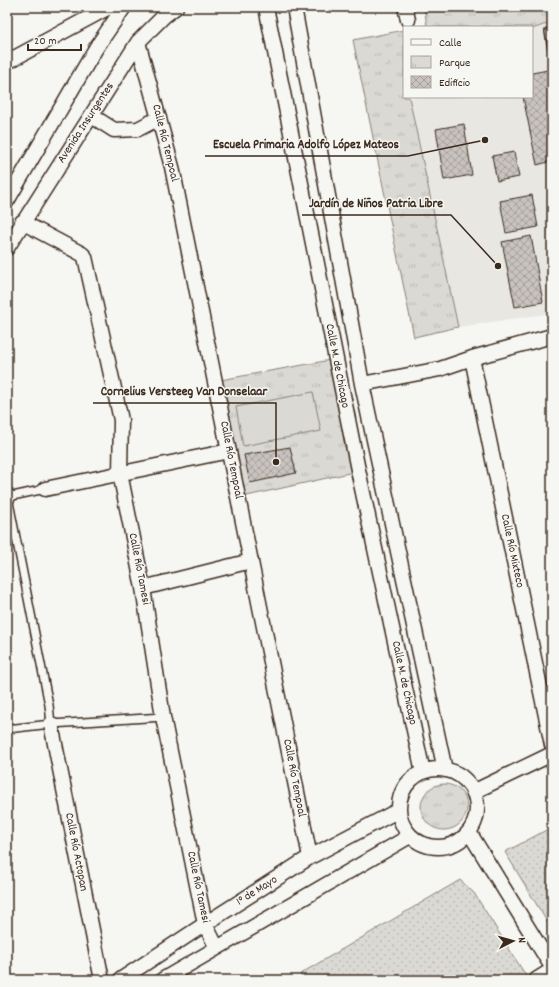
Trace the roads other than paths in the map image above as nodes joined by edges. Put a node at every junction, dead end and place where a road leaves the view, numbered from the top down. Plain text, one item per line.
1 (109, 7) edge
2 (124, 7) edge
3 (176, 7) edge
4 (266, 7) edge
5 (294, 7) edge
6 (552, 30) edge
7 (138, 42) junction
8 (552, 49) edge
9 (7, 62) edge
10 (92, 116) junction
11 (159, 118) junction
12 (7, 201) edge
13 (22, 222) junction
14 (7, 248) edge
15 (552, 336) edge
16 (472, 358) junction
17 (362, 384) junction
18 (229, 451) junction
19 (120, 473) junction
20 (45, 488) joint
21 (8, 496) edge
22 (251, 561) junction
23 (143, 588) junction
24 (163, 717) junction
25 (51, 724) junction
26 (7, 729) edge
27 (552, 745) edge
28 (552, 754) edge
29 (445, 770) junction
30 (423, 772) junction
31 (473, 792) junction
32 (399, 810) junction
33 (468, 832) junction
34 (410, 836) junction
35 (310, 857) junction
36 (205, 924) junction
37 (218, 948) junction
38 (552, 962) edge
39 (552, 970) edge
40 (102, 980) edge
41 (120, 980) edge
42 (162, 980) edge
43 (536, 980) edge

1 - 9 street
2 - 12 street
3 - 7 street, Avenida Insurgentes
4 - 30 street, Calle M. de Chicago
5 - 17 street, Calle M. de Chicago
6 - 8 lane
7 - 10 street, Avenida Insurgentes
7 - 11 street, Calle Río Tempoal
10 - 11 street
10 - 13 street, Avenida Insurgentes
11 - 18 street, Calle Río Tempoal
13 - 14 street, Avenida Insurgentes
13 - 19 street, Calle Río Tamesi
15 - 16 street
16 - 17 street
16 - 27 street, Calle Río Mixteco
17 - 29 street, Calle M. de Chicago
18 - 19 street
18 - 22 street, Calle Río Tempoal
19 - 20 street
19 - 23 street, Calle Río Tamesi
20 - 21 lane
21 - 25 lane
22 - 23 street
22 - 35 street, Calle Río Tempoal
23 - 24 street, Calle Río Tamesi
24 - 25 lane
24 - 36 street, Calle Río Tamesi
25 - 26 lane
25 - 40 street, Calle Río Actopan
28 - 31 street
29 - 30 street
29 - 31 street
30 - 32 street
31 - 33 street
32 - 34 street
32 - 35 street, 1° de Mayo
33 - 34 street
33 - 38 street
34 - 37 street
35 - 36 street, 1° de Mayo
36 - 37 street, Calle Río Tamesi
36 - 41 street, 1° de Mayo
37 - 42 street
39 - 43 street

